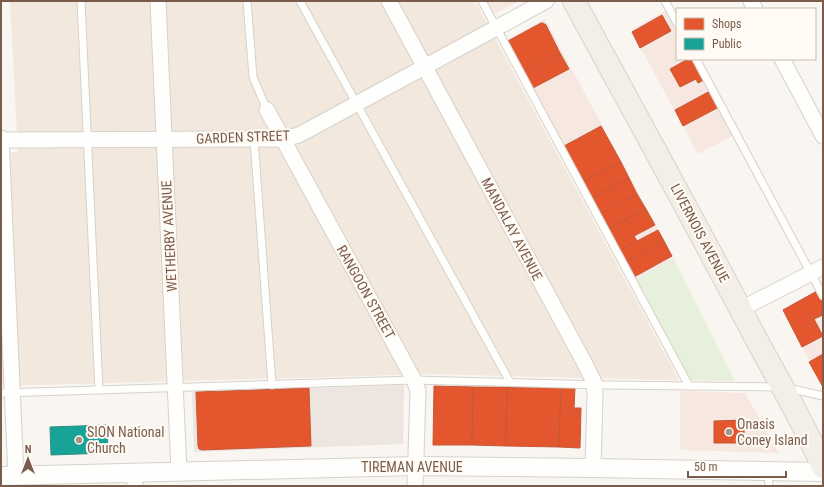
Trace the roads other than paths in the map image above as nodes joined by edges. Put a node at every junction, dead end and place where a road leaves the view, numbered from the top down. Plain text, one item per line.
1 (81, 1) edge
2 (158, 1) edge
3 (247, 1) edge
4 (300, 1) edge
5 (389, 1) edge
6 (482, 1) edge
7 (546, 1) edge
8 (574, 1) edge
9 (666, 1) edge
10 (676, 21) edge
11 (496, 28) junction
12 (697, 60) edge
13 (783, 60) edge
14 (424, 67) junction
15 (356, 104) junction
16 (267, 110) joint
17 (823, 136) edge
18 (1, 139) edge
19 (165, 139) junction
20 (254, 139) junction
21 (282, 139) junction
22 (87, 140) junction
23 (817, 270) edge
24 (823, 296) edge
25 (741, 309) junction
26 (414, 380) junction
27 (510, 382) junction
28 (594, 384) junction
29 (272, 385) junction
30 (689, 386) junction
31 (783, 387) junction
32 (176, 388) junction
33 (99, 390) junction
34 (7, 393) edge
35 (823, 396) edge
36 (820, 454) edge
37 (416, 466) junction
38 (593, 468) junction
39 (179, 471) junction
40 (823, 472) edge
41 (9, 476) edge
42 (134, 479) edge
43 (768, 479) edge
44 (416, 486) edge

1 - 22 lane
2 - 19 street, WETHERBY AVENUE
3 - 16 lane
4 - 15 lane
5 - 14 street, MANDALAY AVENUE
6 - 11 lane
7 - 11 street, GARDEN STREET
8 - 25 main road, LIVERNOIS AVENUE
9 - 10 lane
11 - 14 street, GARDEN STREET
11 - 30 lane
12 - 23 lane
13 - 17 street
14 - 15 street, GARDEN STREET
14 - 28 street, MANDALAY AVENUE
15 - 21 street, GARDEN STREET
15 - 27 lane
16 - 21 street, RANGOON STREET
18 - 22 street, GARDEN STREET
18 - 34 street
19 - 20 street, GARDEN STREET
19 - 22 street, GARDEN STREET
19 - 32 street, WETHERBY AVENUE
20 - 21 street, GARDEN STREET
20 - 29 lane
21 - 26 street, RANGOON STREET
22 - 33 lane
23 - 24 lane
23 - 25 street
25 - 31 main road, LIVERNOIS AVENUE
26 - 27 lane
26 - 29 lane
26 - 37 street, RANGOON STREET
27 - 28 lane
28 - 30 lane
28 - 38 street, MANDALAY AVENUE
29 - 32 lane
30 - 31 lane
31 - 35 lane
31 - 36 main road, LIVERNOIS AVENUE
32 - 33 lane
32 - 39 street, WETHERBY AVENUE
33 - 34 lane
34 - 41 street
37 - 38 street, TIREMAN AVENUE
37 - 39 street, TIREMAN AVENUE
37 - 44 street, RANGOON STREET
38 - 43 street, TIREMAN AVENUE
39 - 42 street, TIREMAN AVENUE
40 - 43 street, TIREMAN AVENUE
41 - 42 street, TIREMAN AVENUE

